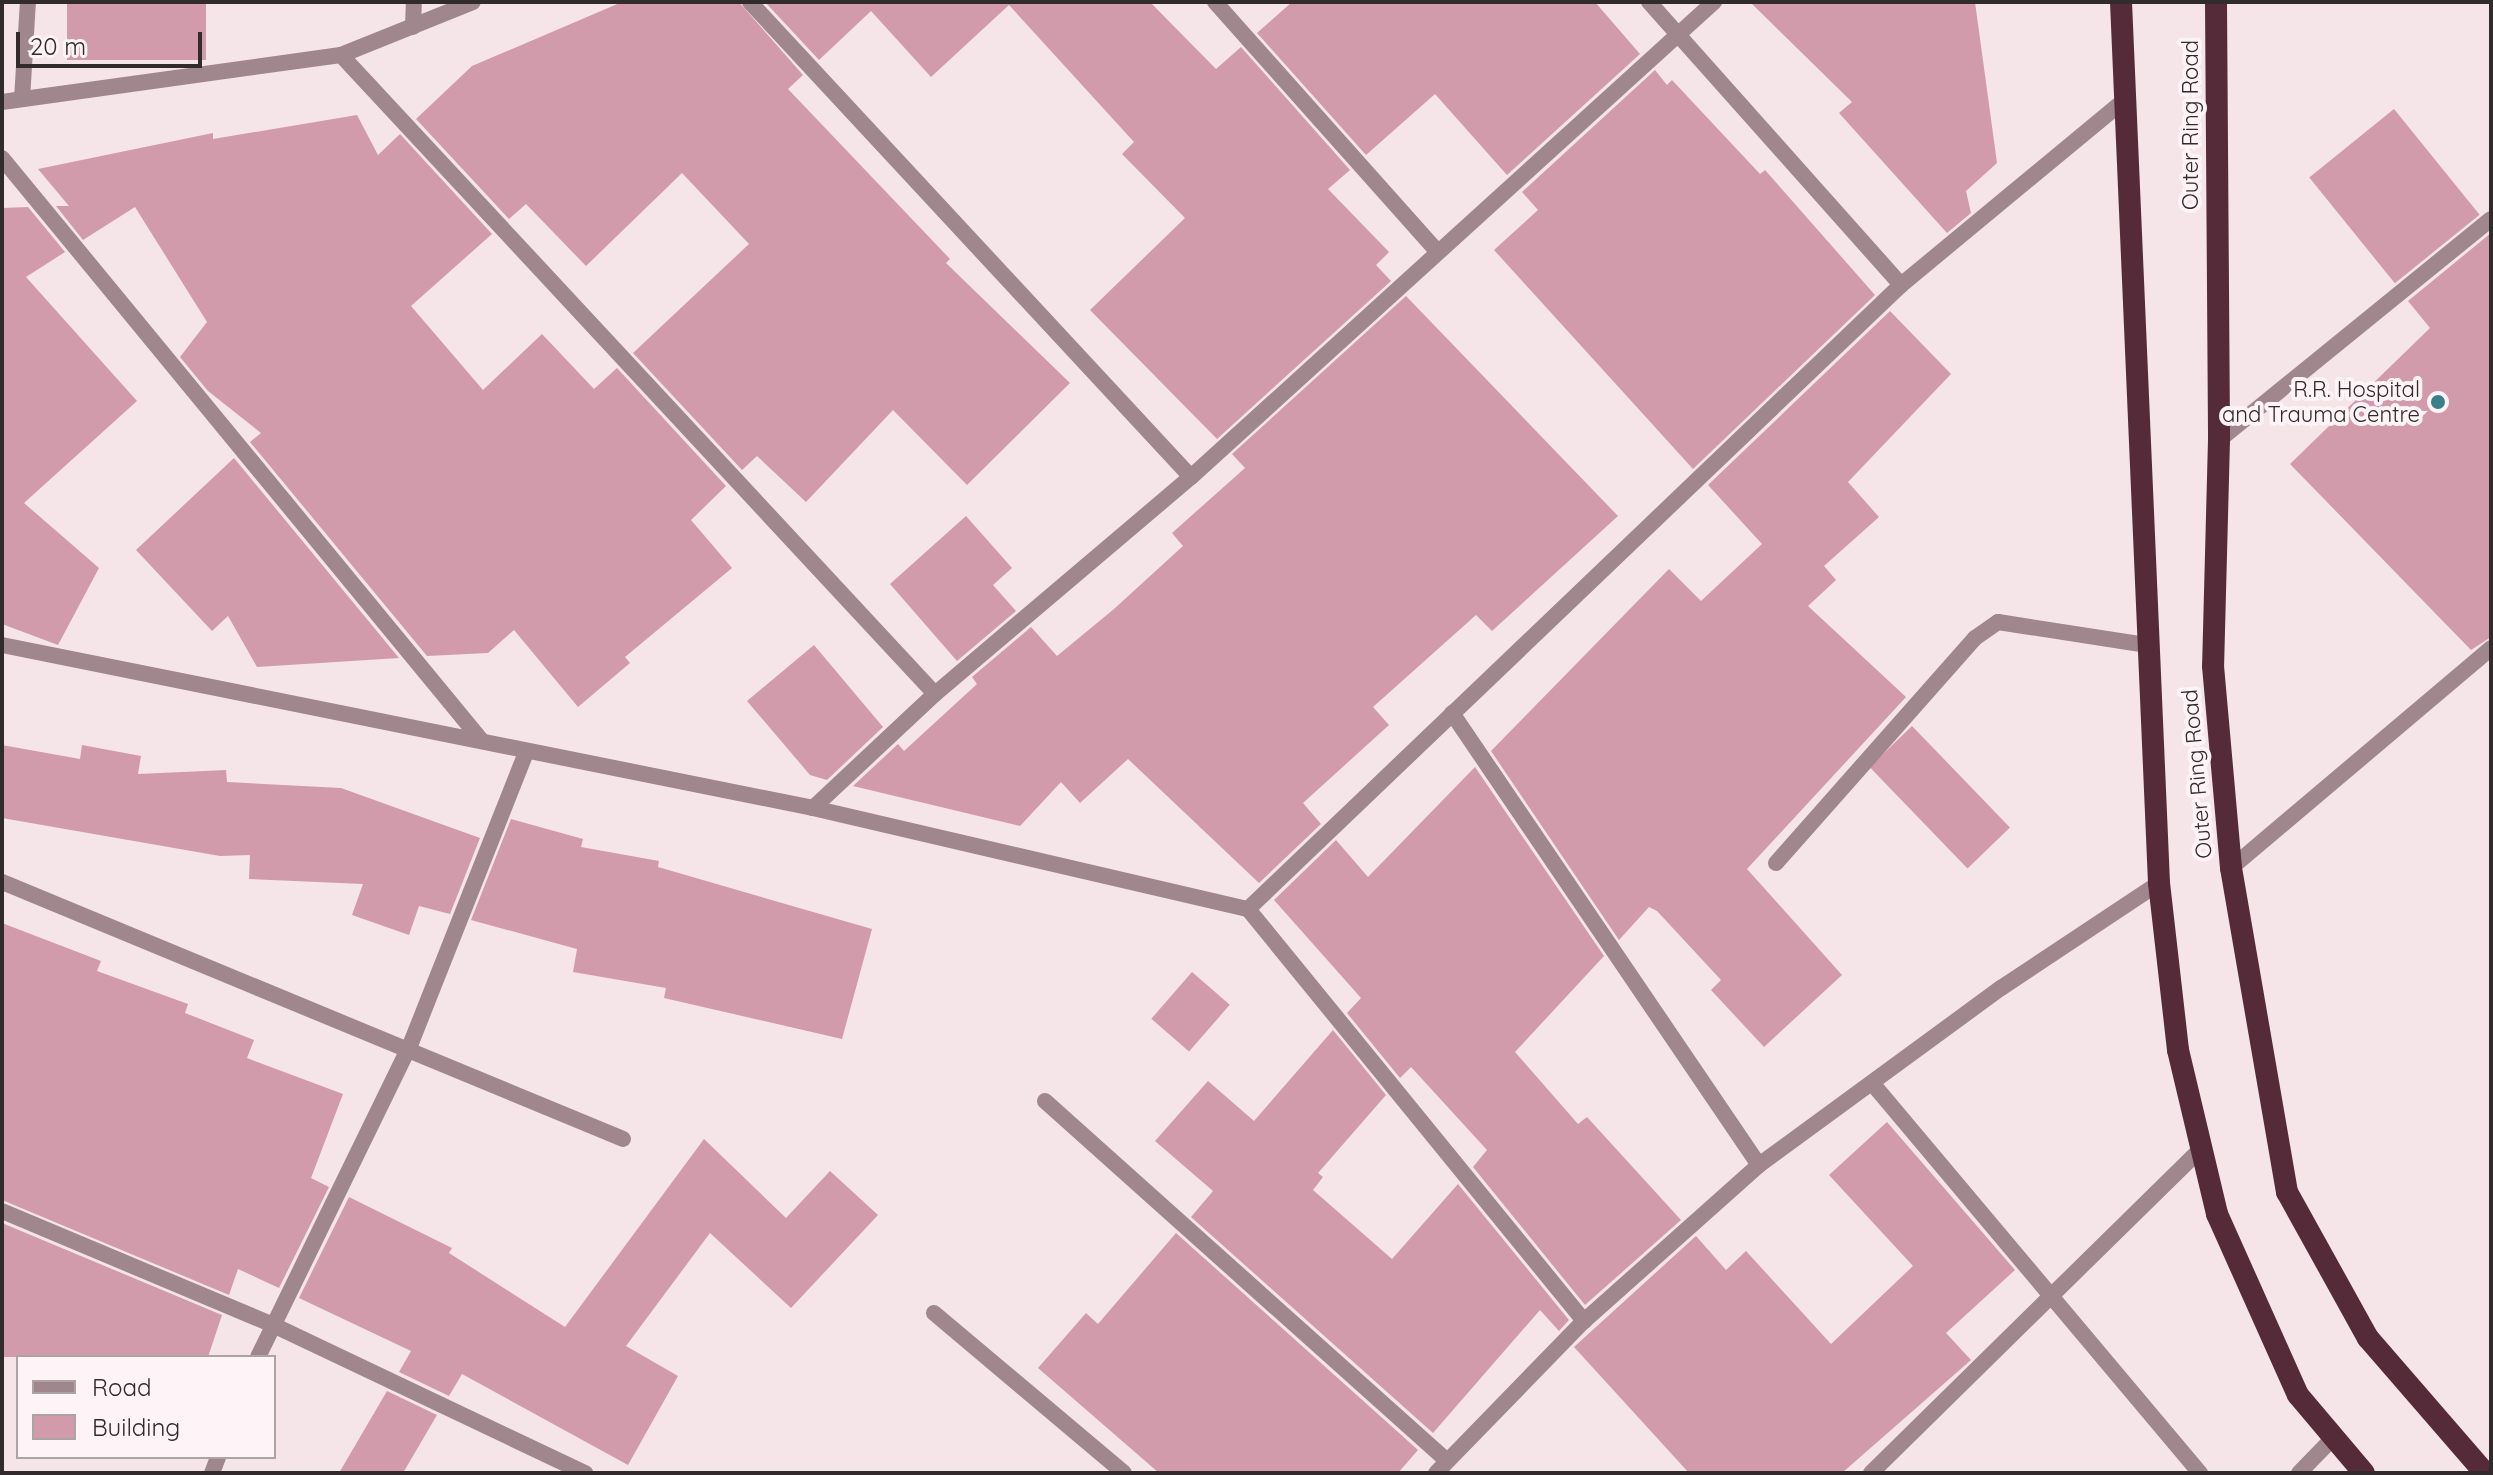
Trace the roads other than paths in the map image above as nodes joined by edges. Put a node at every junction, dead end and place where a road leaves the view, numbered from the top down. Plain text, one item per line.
1 (28, 2) edge
2 (414, 2) edge
3 (473, 2) edge
4 (750, 2) edge
5 (1215, 2) edge
6 (1649, 2) edge
7 (1714, 2) edge
8 (2121, 2) edge
9 (2216, 2) edge
10 (413, 27) junction
11 (1680, 36) junction
12 (341, 55) junction
13 (22, 99) junction
14 (2125, 100) junction
15 (2, 102) edge
16 (2, 158) edge
17 (2491, 219) edge
18 (1437, 251) junction
19 (1901, 285) junction
20 (2219, 440) junction
21 (1191, 477) junction
22 (2, 645) edge
23 (2147, 645) junction
24 (2491, 648) edge
25 (935, 694) junction
26 (1452, 713) junction
27 (481, 740) junction
28 (526, 752) junction
29 (813, 808) junction
30 (1776, 863) dead end
31 (2231, 868) junction
32 (2, 882) edge
33 (2159, 883) junction
34 (1248, 909) junction
35 (409, 1048) junction
36 (1872, 1083) junction
37 (1045, 1101) dead end
38 (623, 1139) dead end
39 (2201, 1149) junction
40 (1759, 1165) junction
41 (2, 1211) edge
42 (2053, 1293) junction
43 (934, 1313) dead end
44 (1584, 1321) junction
45 (271, 1324) junction
46 (259, 1355) edge
47 (2333, 1438) junction
48 (1440, 1466) edge
49 (585, 1473) edge
50 (1124, 1473) edge
51 (1871, 1473) edge
52 (2200, 1473) edge
53 (2299, 1473) edge
54 (2364, 1473) edge
55 (2485, 1473) edge

1 - 13 street
2 - 10 street
3 - 10 street
4 - 21 street
5 - 18 street
6 - 11 street
7 - 11 street
8 - 14 highway, Outer Ring Road
9 - 20 highway, Outer Ring Road
10 - 12 street
11 - 18 street
11 - 19 street
12 - 13 street
12 - 25 street
13 - 15 street
14 - 19 street
14 - 23 highway, Outer Ring Road
16 - 27 street
17 - 20 street
18 - 21 street
19 - 26 street
20 - 31 highway, Outer Ring Road
21 - 25 street
22 - 27 street
23 - 30 street
23 - 33 highway, Outer Ring Road
24 - 31 street
25 - 29 street
26 - 34 street
26 - 40 street
27 - 28 street
28 - 29 street
28 - 35 street
29 - 34 street
31 - 55 highway, Outer Ring Road
32 - 35 street
33 - 36 street
33 - 39 highway, Outer Ring Road
34 - 44 street
35 - 38 street
35 - 45 street
36 - 40 street
36 - 42 street
37 - 48 street
39 - 42 street
39 - 47 highway, Outer Ring Road
40 - 44 street
41 - 45 street
42 - 51 street
42 - 52 street
43 - 50 street
44 - 48 street
45 - 46 street
45 - 49 street
47 - 53 street
47 - 54 highway, Outer Ring Road

